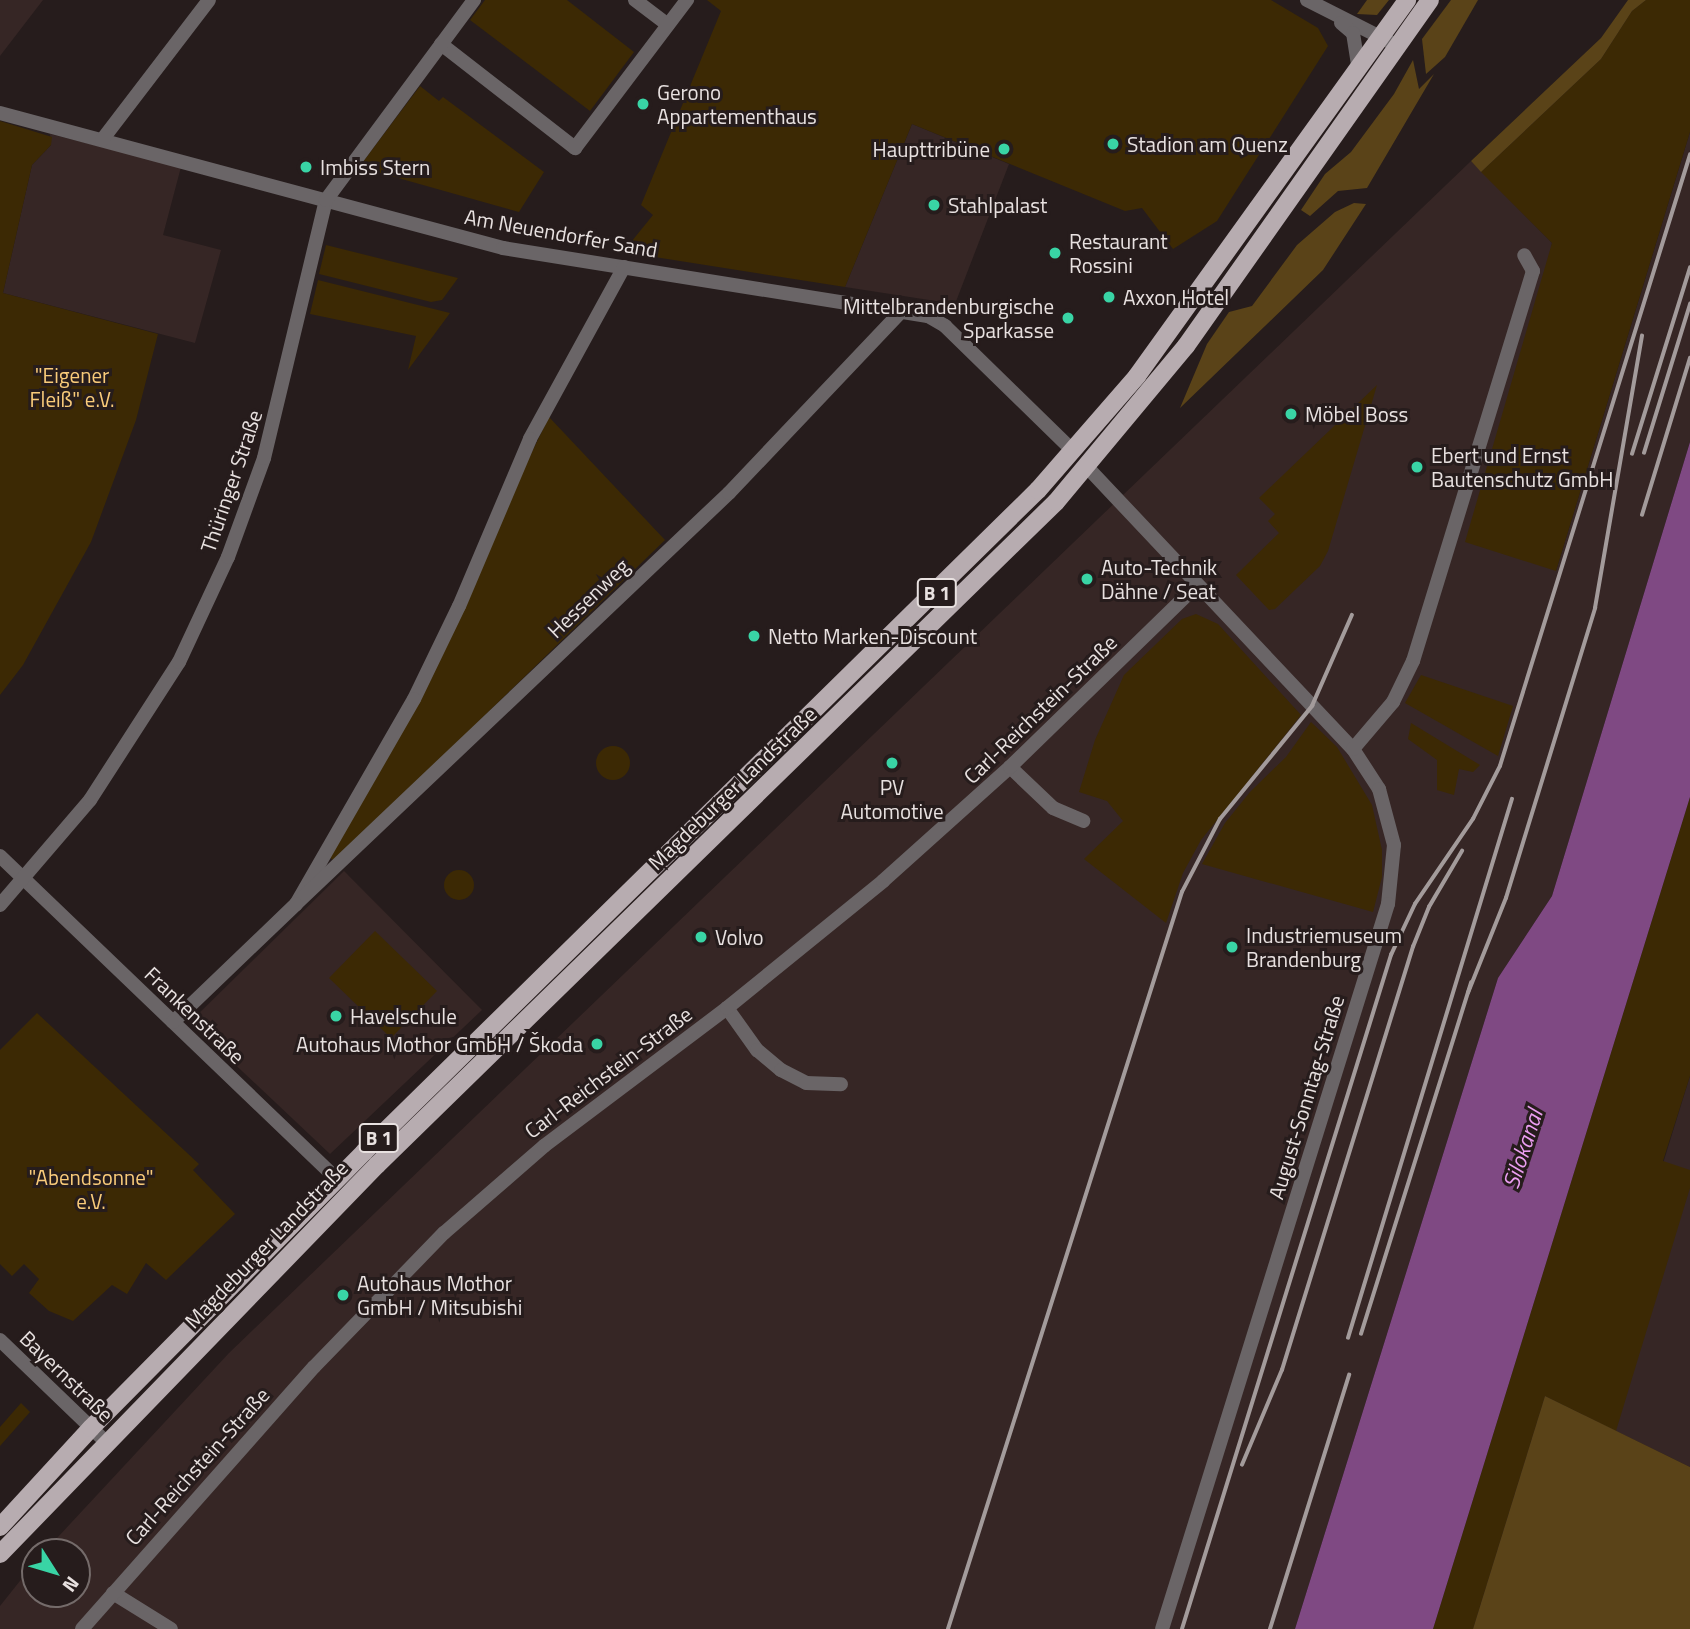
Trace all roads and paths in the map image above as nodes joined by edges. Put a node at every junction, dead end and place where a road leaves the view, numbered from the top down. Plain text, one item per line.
1 (209, 0) edge
2 (474, 0) edge
3 (635, 0) edge
4 (687, 0) edge
5 (1307, 0) edge
6 (1407, 0) edge
7 (1430, 0) edge
8 (1332, 15) junction
9 (668, 25) junction
10 (1379, 37) junction
11 (441, 44) junction
12 (1398, 45) junction
13 (1358, 66) junction
14 (0, 113) edge
15 (102, 141) junction
16 (326, 200) junction
17 (1524, 255) dead end
18 (624, 267) junction
19 (901, 312) junction
20 (1073, 451) junction
21 (1087, 468) junction
22 (1196, 586) junction
23 (1353, 749) junction
24 (1010, 767) junction
25 (1083, 821) dead end
26 (0, 856) edge
27 (23, 881) junction
28 (296, 904) junction
29 (0, 905) edge
30 (727, 1009) junction
31 (173, 1022) junction
32 (841, 1084) dead end
33 (337, 1179) junction
34 (0, 1340) edge
35 (91, 1428) junction
36 (105, 1441) junction
37 (0, 1527) edge
38 (0, 1554) edge
39 (113, 1593) junction
40 (82, 1629) edge
41 (171, 1629) edge
42 (1162, 1629) edge

1 - 15 street
2 - 11 street, Thüringer Straße
3 - 9 street
4 - 9 street
5 - 8 street
6 - 10 main road, Magdeburger Landstraße / B 1
7 - 12 main road, Magdeburger Landstraße / B 1
8 - 10 street
8 - 13 street
9 - 11 street
10 - 12 street
10 - 13 main road, Magdeburger Landstraße / B 1
11 - 16 street, Thüringer Straße
12 - 21 main road, Magdeburger Landstraße / B 1
13 - 20 main road, Magdeburger Landstraße / B 1
14 - 15 street, Am Neuendorfer Sand
15 - 16 street, Am Neuendorfer Sand
16 - 18 street, Am Neuendorfer Sand
16 - 27 street, Thüringer Straße
17 - 23 street
18 - 19 street, Am Neuendorfer Sand
18 - 28 street, Hessenweg
19 - 20 street, Am Neuendorfer Sand
19 - 28 street, Hessenweg
20 - 21 main road
20 - 33 main road, Magdeburger Landstraße / B 1
21 - 22 street, August-Sonntag-Straße
21 - 36 main road, Magdeburger Landstraße / B 1
22 - 23 street, August-Sonntag-Straße
22 - 24 street, Carl-Reichstein-Straße
23 - 42 street, August-Sonntag-Straße
24 - 25 street
24 - 30 street, Carl-Reichstein-Straße
26 - 27 street, Frankenstraße
27 - 29 street, Thüringer Straße
27 - 31 street, Frankenstraße
28 - 31 street, Hessenweg
30 - 32 street
30 - 39 street, Carl-Reichstein-Straße
31 - 33 street, Frankenstraße
33 - 35 main road, Magdeburger Landstraße / B 1
34 - 35 street, Bayernstraße
35 - 36 street, Bayernstraße
35 - 37 main road, Magdeburger Landstraße / B 1
36 - 38 main road, Magdeburger Landstraße / B 1
39 - 40 street, Carl-Reichstein-Straße
39 - 41 street

